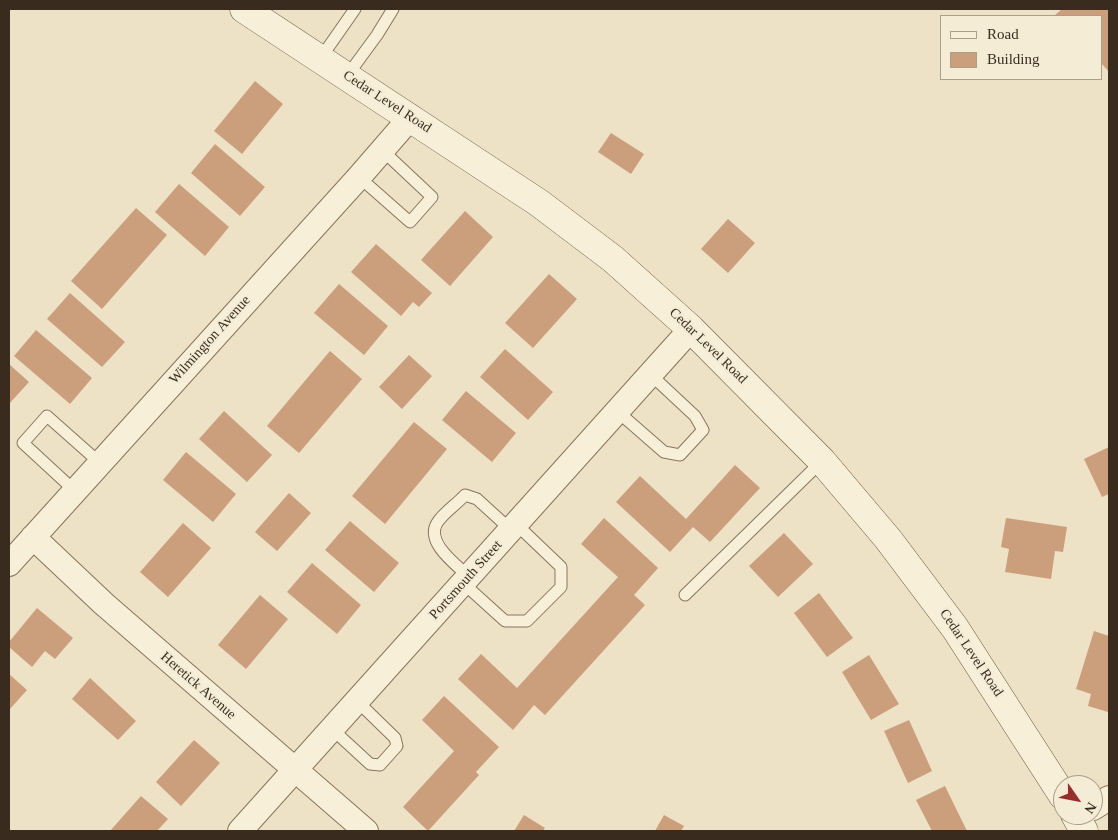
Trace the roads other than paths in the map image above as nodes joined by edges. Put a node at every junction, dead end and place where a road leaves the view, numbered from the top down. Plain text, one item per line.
1 (244, 9) edge
2 (355, 9) edge
3 (393, 9) edge
4 (320, 59) junction
5 (347, 76) junction
6 (411, 117) junction
7 (382, 150) junction
8 (359, 177) junction
9 (691, 329) junction
10 (650, 374) junction
11 (617, 411) junction
12 (822, 461) junction
13 (100, 463) junction
14 (75, 491) junction
15 (514, 527) junction
16 (33, 537) junction
17 (9, 564) edge
18 (466, 580) junction
19 (685, 595) dead end
20 (357, 701) junction
21 (332, 728) junction
22 (295, 772) junction
23 (1053, 780) edge
24 (240, 831) edge
25 (366, 831) edge

1 - 4 main road, Cedar Level Road
2 - 4 lane
3 - 5 lane
4 - 5 main road, Cedar Level Road
5 - 6 main road, Cedar Level Road
6 - 7 street, Wilmington Avenue
6 - 9 main road, Cedar Level Road
7 - 8 street, Wilmington Avenue
7 - 8 lane
8 - 13 street, Wilmington Avenue
9 - 10 street, Portsmouth Street
9 - 12 main road, Cedar Level Road
10 - 11 street, Portsmouth Street
10 - 11 lane
11 - 15 street, Portsmouth Street
12 - 19 lane
12 - 23 main road, Cedar Level Road
13 - 14 street, Wilmington Avenue
13 - 14 lane
14 - 16 street, Wilmington Avenue
15 - 18 street, Portsmouth Street
15 - 18 lane
15 - 18 lane
16 - 17 street, Wilmington Avenue
16 - 22 street, Heretick Avenue
18 - 20 street, Portsmouth Street
20 - 21 street, Portsmouth Street
20 - 21 lane
21 - 22 street, Portsmouth Street
22 - 24 street, Portsmouth Street
22 - 25 street, Heretick Avenue

